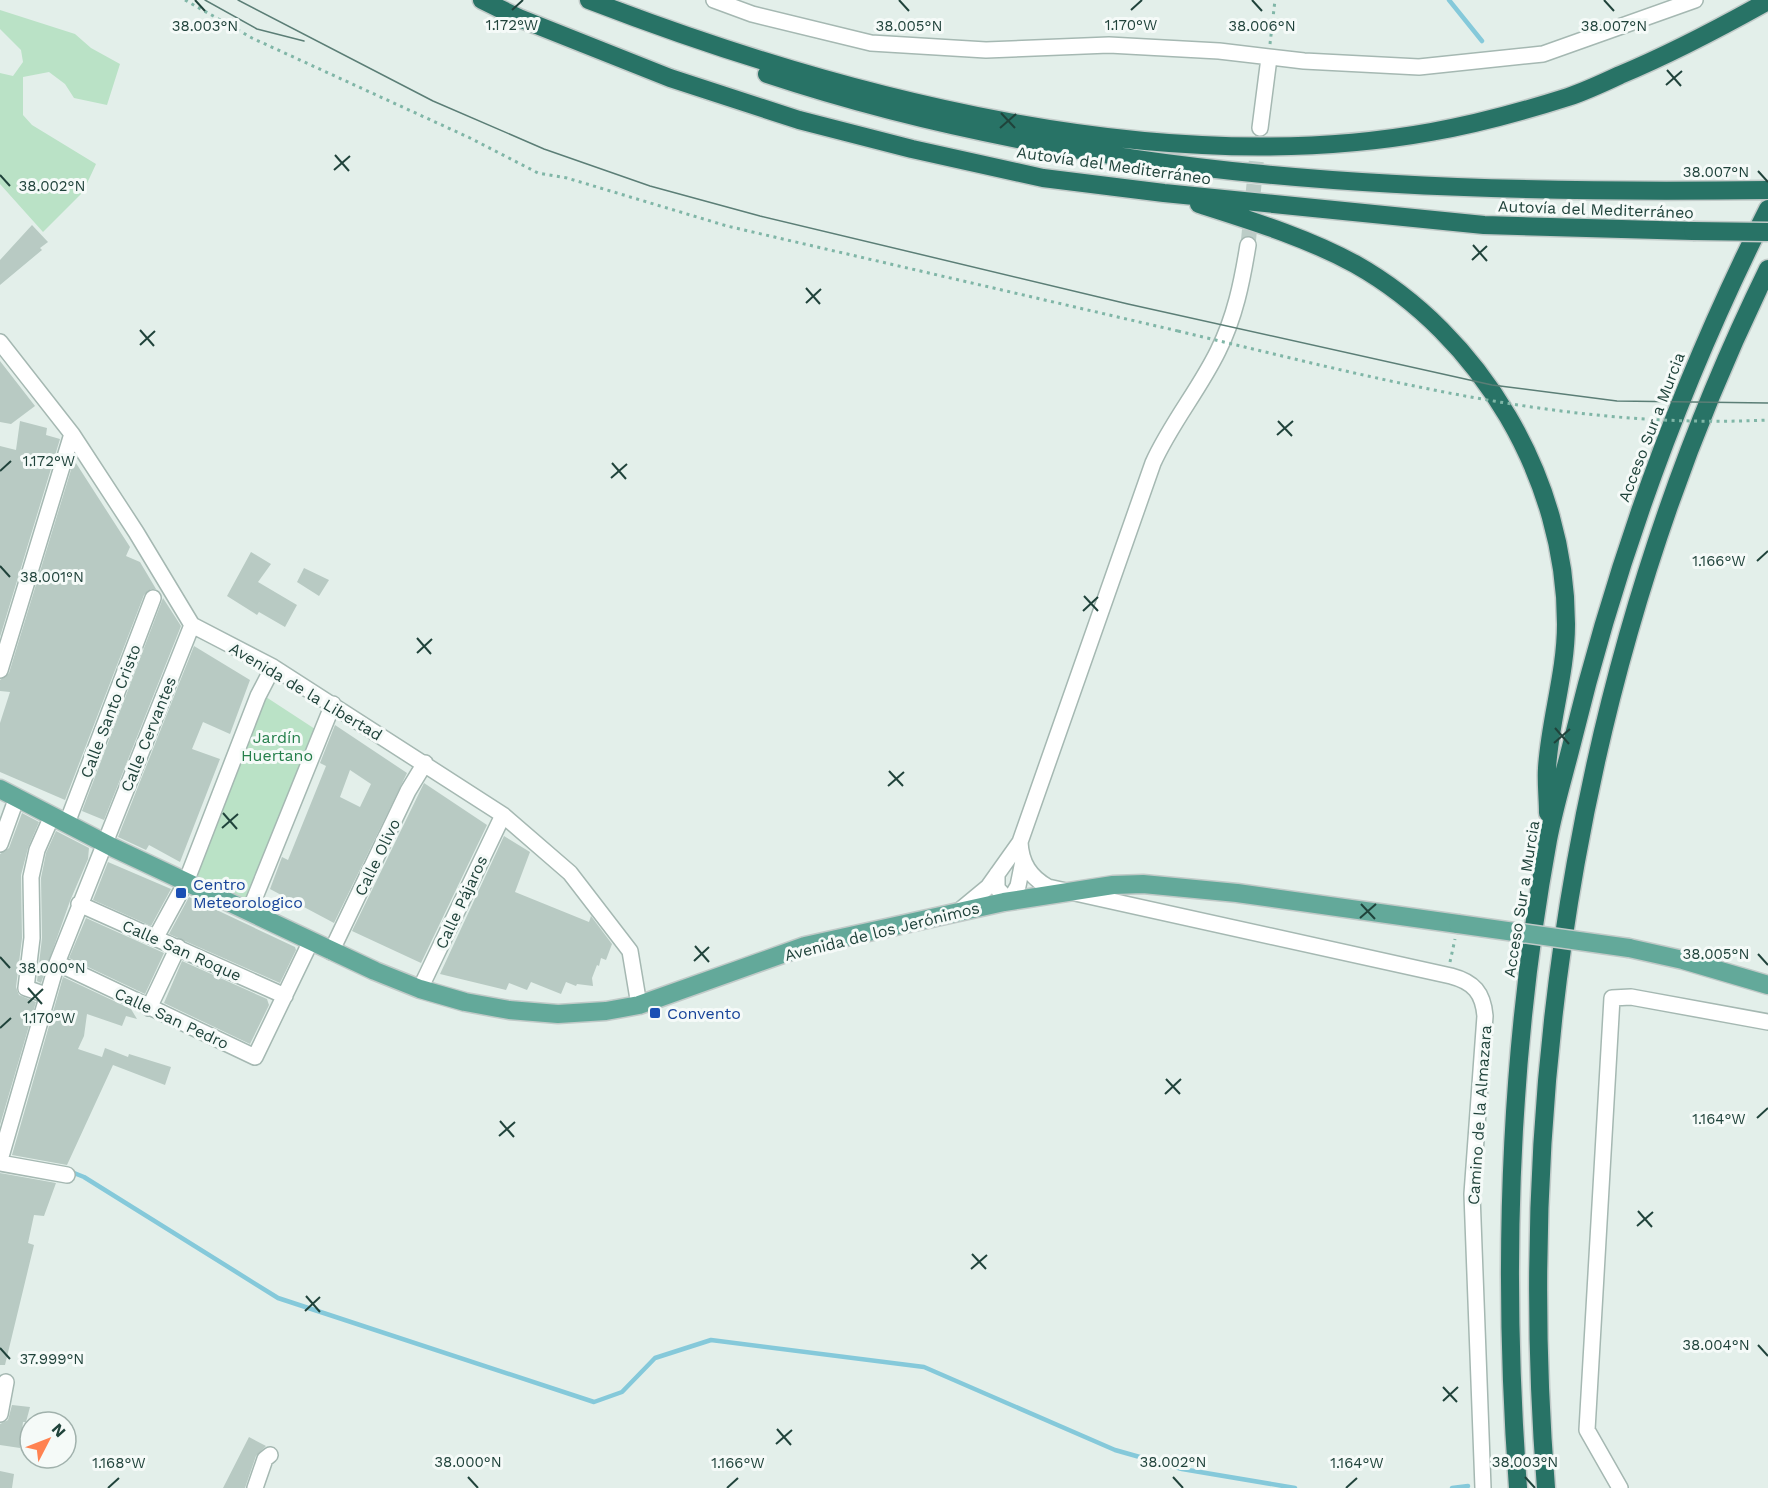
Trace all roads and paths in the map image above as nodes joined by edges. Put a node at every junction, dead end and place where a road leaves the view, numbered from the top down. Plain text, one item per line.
1 (185, 0) edge
2 (482, 0) edge
3 (579, 0) edge
4 (589, 0) edge
5 (714, 0) edge
6 (1275, 0) edge
7 (1695, 0) edge
8 (1768, 1) edge
9 (1269, 58) junction
10 (1260, 128) tunnel mouth
11 (1768, 190) edge
12 (1164, 194) junction
13 (1768, 209) edge
14 (1768, 232) edge
15 (1248, 245) tunnel mouth
16 (1767, 272) edge
17 (0, 342) edge
18 (1768, 420) edge
19 (72, 434) junction
20 (153, 598) dead end
21 (192, 625) junction
22 (273, 667) junction
23 (0, 670) edge
24 (333, 704) junction
25 (425, 764) junction
26 (0, 789) edge
27 (17, 797) junction
28 (503, 815) junction
29 (60, 819) junction
30 (1548, 836) junction
31 (1020, 842) junction
32 (104, 843) junction
33 (0, 844) edge
34 (1023, 861) junction
35 (997, 874) junction
36 (186, 882) junction
37 (1064, 891) junction
38 (1009, 901) junction
39 (79, 904) junction
40 (249, 912) junction
41 (957, 912) junction
42 (1458, 924) junction
43 (156, 938) junction
44 (310, 943) junction
45 (178, 947) junction
46 (331, 952) junction
47 (57, 963) junction
48 (1447, 976) junction
49 (1768, 985) edge
50 (420, 989) junction
51 (46, 995) junction
52 (285, 996) junction
53 (639, 1005) junction
54 (148, 1008) junction
55 (1768, 1022) edge
56 (0, 1162) edge
57 (67, 1175) dead end
58 (6, 1382) dead end
59 (0, 1414) edge
60 (270, 1455) dead end
61 (255, 1488) edge
62 (1483, 1488) edge
63 (1518, 1488) edge
64 (1546, 1488) edge
65 (1620, 1488) edge

1 - 18 path, bridge
2 - 12 highway, Autovía del Mediterráneo
3 - 11 highway
4 - 8 highway, Autovía del Mediterráneo
5 - 9 street
6 - 9 path
7 - 9 street
9 - 10 street
12 - 14 highway, Autovía del Mediterráneo, bridge
12 - 30 highway
13 - 30 highway, Acceso Sur a Murcia
15 - 31 street
16 - 64 highway
17 - 19 street
19 - 21 street
19 - 23 street
20 - 29 street, Calle Santo Cristo
21 - 22 street, Avenida de la Libertad
21 - 32 street, Calle Cervantes
22 - 24 street, Avenida de la Libertad
22 - 36 street
24 - 25 street, Avenida de la Libertad
24 - 40 street
25 - 28 street, Avenida de la Libertad
25 - 46 street, Calle Olivo
26 - 27 main road, Avenida de los Jerónimos
27 - 29 main road, Avenida de los Jerónimos
27 - 33 street
28 - 50 street, Calle Pájaros
28 - 53 street, Avenida de la Libertad
29 - 32 main road, Avenida de los Jerónimos
29 - 51 street, Calle Santo Cristo
30 - 63 highway, Acceso Sur a Murcia
31 - 34 street
31 - 35 street
32 - 36 main road, Avenida de los Jerónimos
32 - 39 street, Calle Cervantes
34 - 37 street, Camino de la Almazara
34 - 38 street
35 - 38 street
35 - 41 street
36 - 40 main road, Avenida de los Jerónimos
36 - 43 street
37 - 38 main road, Avenida de los Jerónimos
37 - 42 main road, Avenida de los Jerónimos
37 - 48 street, Camino de la Almazara
38 - 41 main road, Avenida de los Jerónimos
39 - 43 street, Calle San Roque
39 - 47 street, Calle Cervantes
40 - 44 main road, Avenida de los Jerónimos
41 - 53 main road, Avenida de los Jerónimos
42 - 48 path
42 - 49 main road, Avenida de los Jerónimos, bridge
43 - 45 street, Calle San Roque
44 - 46 main road, Avenida de los Jerónimos
44 - 52 street
45 - 52 street, Calle San Roque
45 - 54 street
46 - 50 main road, Avenida de los Jerónimos
47 - 51 street, Calle Cervantes
47 - 54 street, Calle San Pedro
48 - 62 street, Camino de la Almazara
50 - 53 main road, Avenida de los Jerónimos
51 - 56 street, Calle Cervantes
52 - 54 street, Calle San Pedro
55 - 65 street
56 - 57 street
58 - 59 street
60 - 61 street

